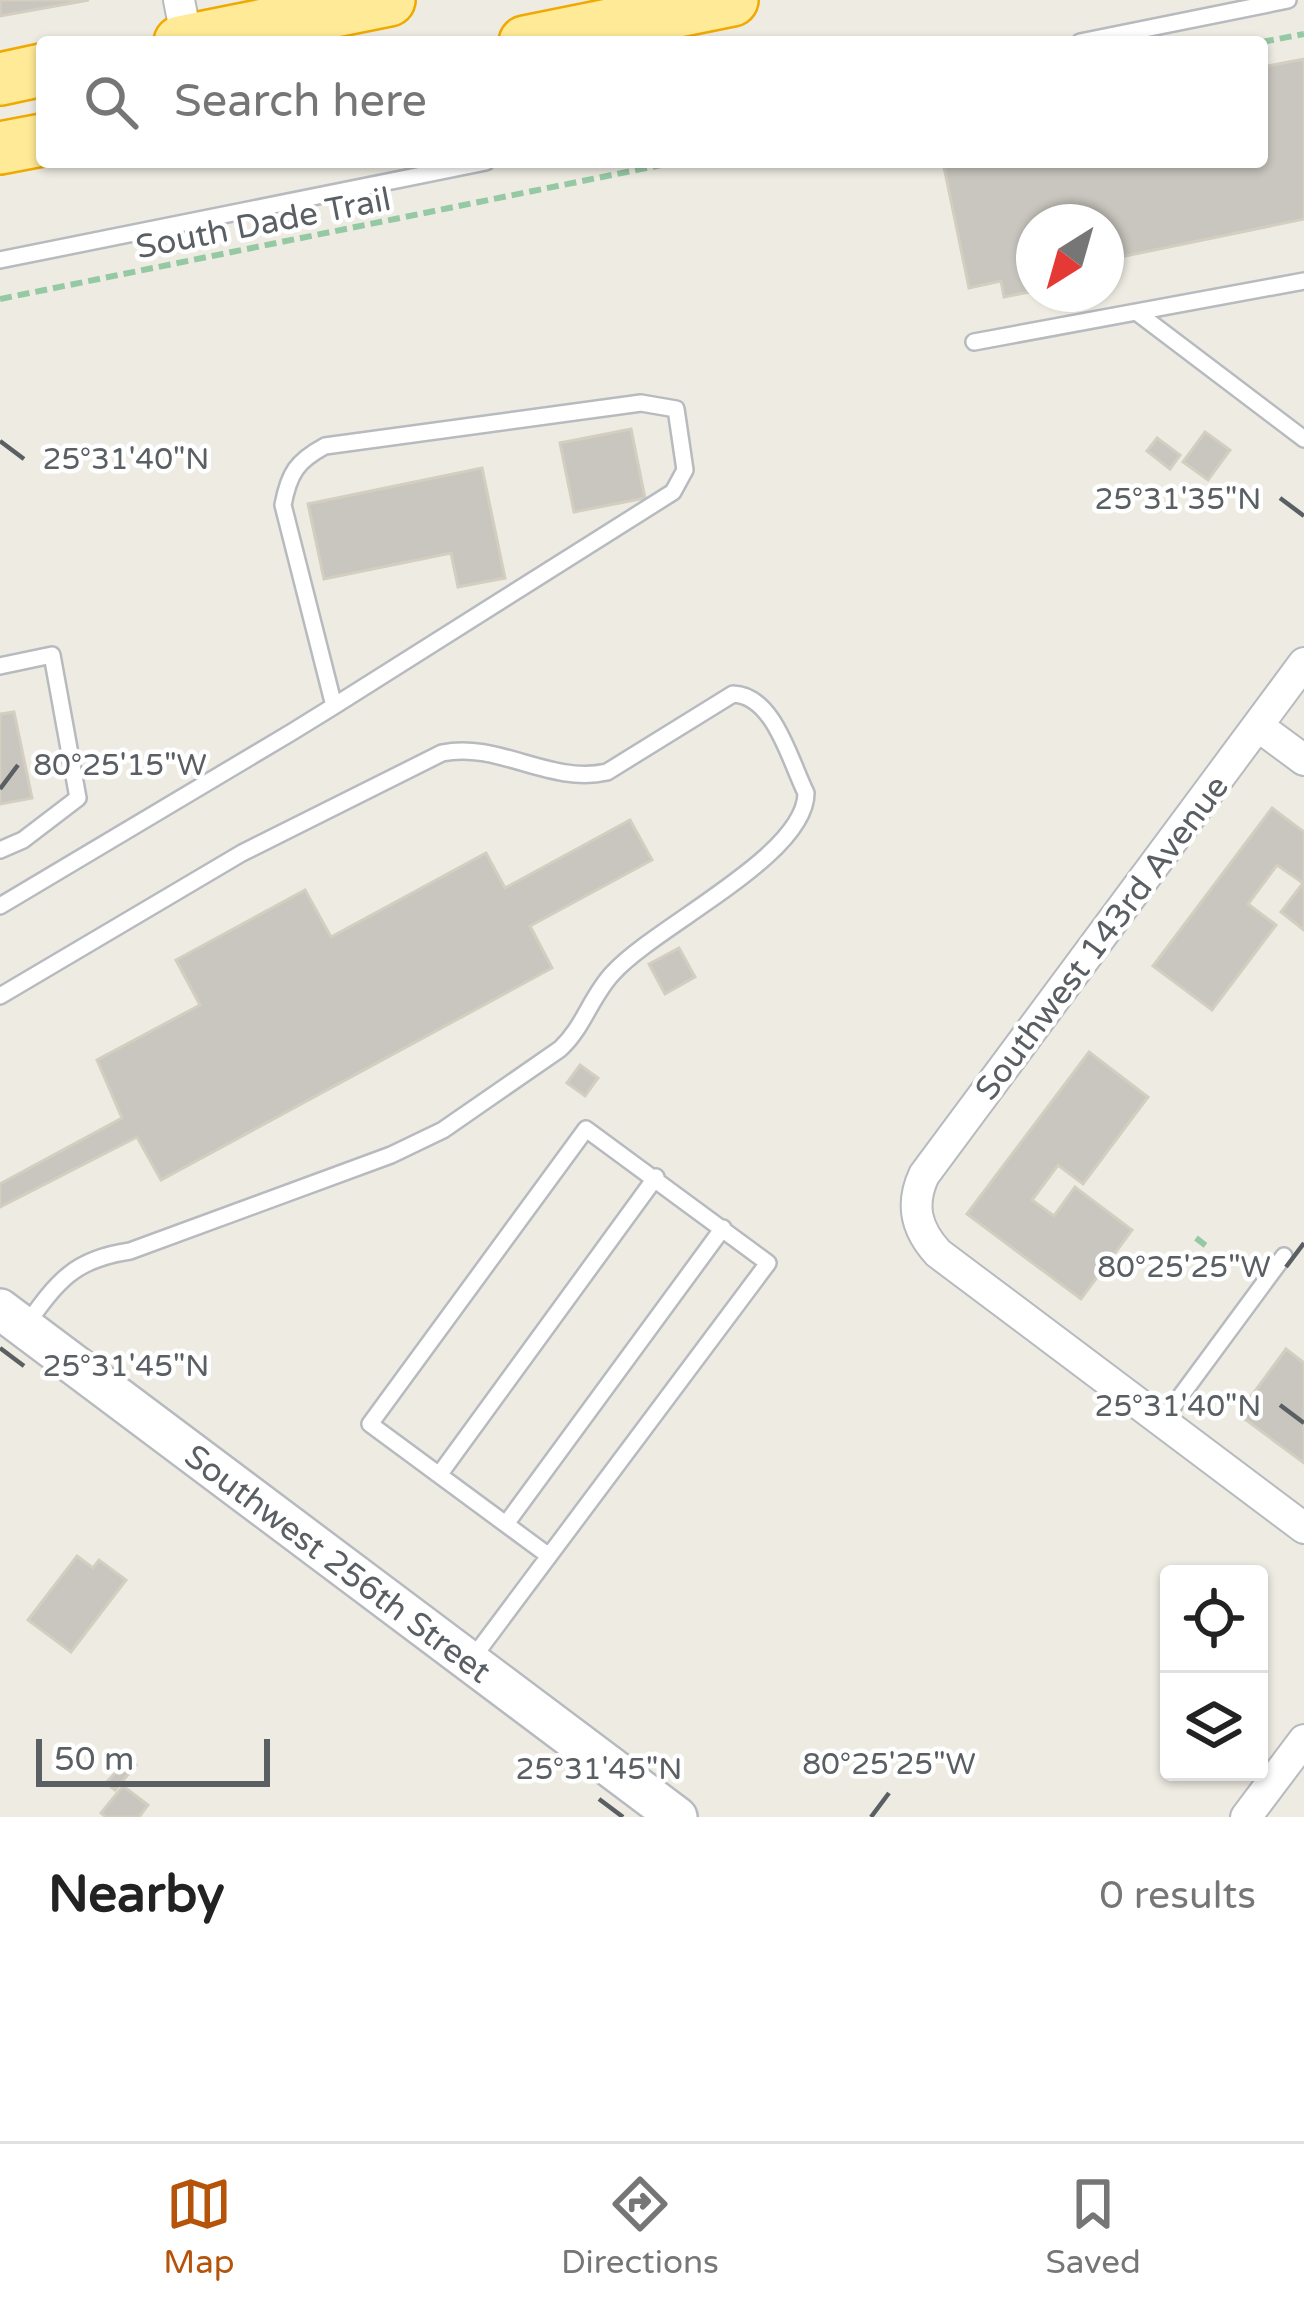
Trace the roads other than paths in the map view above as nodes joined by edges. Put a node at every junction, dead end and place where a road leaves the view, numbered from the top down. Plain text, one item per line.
1 (389, 0) edge
2 (732, 0) edge
3 (1288, 0) edge
4 (182, 28) edge
5 (555, 36) edge
6 (1110, 36) edge
7 (36, 71) edge
8 (0, 79) edge
9 (36, 141) edge
10 (0, 148) edge
11 (456, 168) edge
12 (0, 260) edge
13 (1304, 281) edge
14 (1138, 314) junction
15 (974, 342) dead end
16 (1304, 439) edge
17 (1304, 664) edge
18 (0, 666) edge
19 (334, 706) junction
20 (1258, 726) junction
21 (1304, 760) edge
22 (0, 850) edge
23 (0, 906) edge
24 (0, 996) edge
25 (656, 1177) junction
26 (723, 1228) junction
27 (1284, 1256) dead end
28 (12, 1318) edge
29 (1162, 1420) junction
30 (439, 1475) junction
31 (506, 1525) junction
32 (1304, 1528) edge
33 (549, 1556) junction
34 (470, 1662) junction
35 (1304, 1740) edge
36 (677, 1817) edge
37 (1246, 1817) edge

1 - 4 highway
2 - 5 highway
3 - 6 lane
7 - 8 highway
9 - 10 highway
11 - 12 lane
13 - 14 lane
14 - 15 lane
14 - 16 lane
17 - 20 street, Southwest 143rd Avenue
18 - 22 lane
19 - 19 lane
19 - 23 lane
20 - 21 street
20 - 29 street, Southwest 143rd Avenue
24 - 28 lane
25 - 26 lane
25 - 30 lane
25 - 30 lane
26 - 31 lane
26 - 33 lane
27 - 29 lane
28 - 34 street, Southwest 256th Street
29 - 32 street
30 - 31 lane
31 - 33 lane
33 - 34 lane
34 - 36 street, Southwest 256th Street
35 - 37 street

